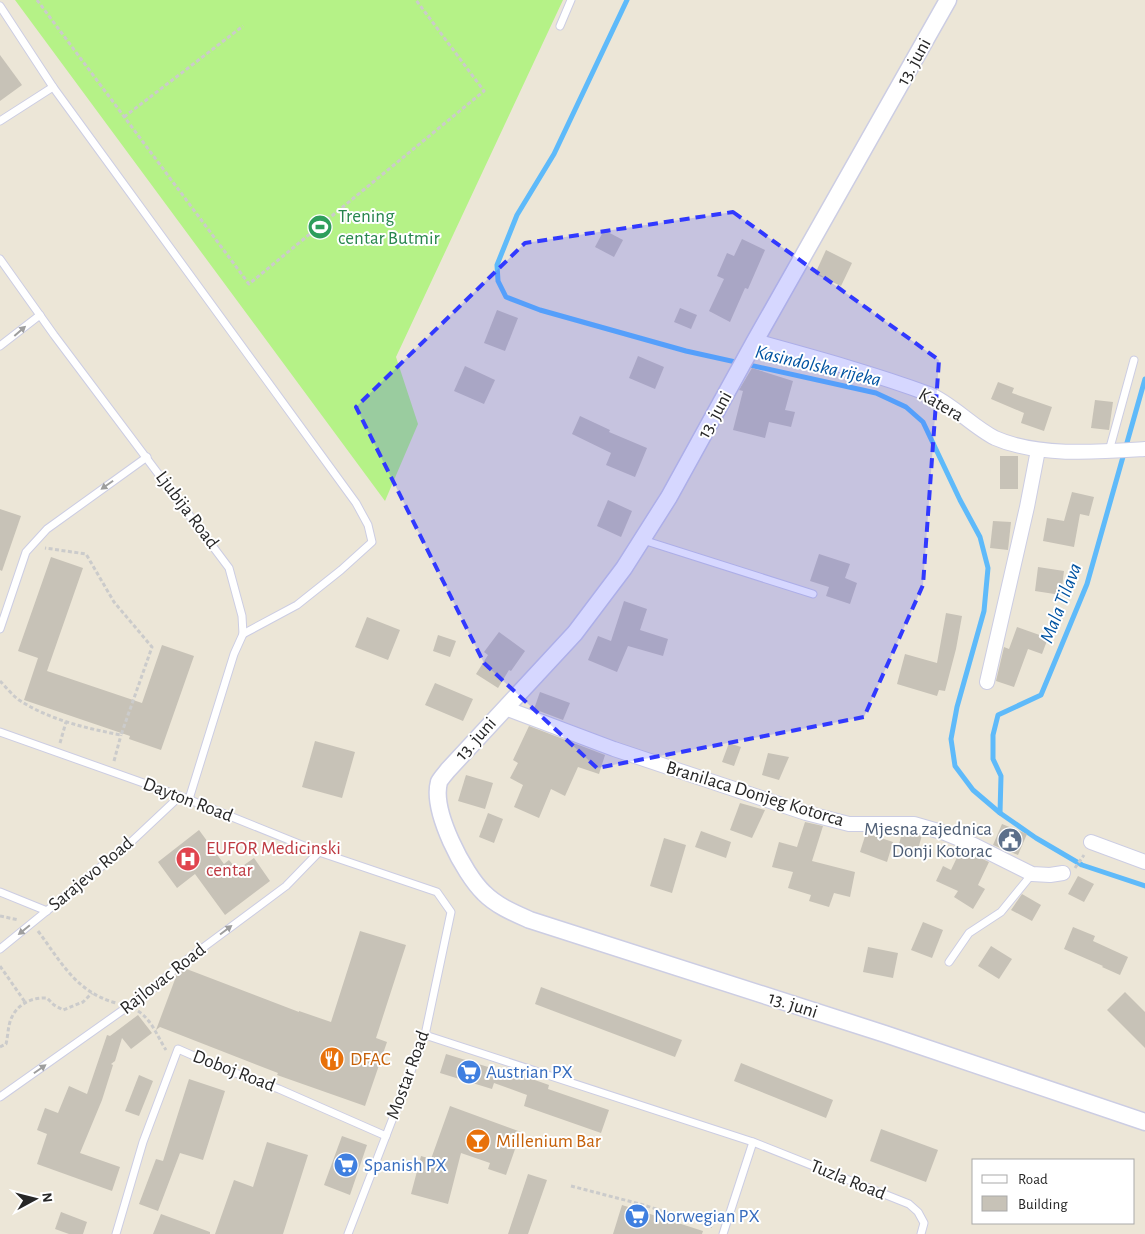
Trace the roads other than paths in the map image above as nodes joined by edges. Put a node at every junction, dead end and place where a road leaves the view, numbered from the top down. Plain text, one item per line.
1 (572, 0) edge
2 (948, 0) edge
3 (0, 6) edge
4 (560, 26) dead end
5 (53, 87) junction
6 (0, 121) edge
7 (0, 259) edge
8 (40, 314) junction
9 (0, 346) edge
10 (751, 347) junction
11 (1134, 360) dead end
12 (1038, 450) junction
13 (1139, 450) edge
14 (1113, 451) junction
15 (147, 458) junction
16 (643, 540) junction
17 (813, 594) dead end
18 (0, 629) edge
19 (243, 634) junction
20 (986, 682) dead end
21 (505, 708) junction
22 (0, 732) edge
23 (180, 796) junction
24 (190, 800) junction
25 (1091, 842) dead end
26 (320, 852) junction
27 (1145, 862) edge
28 (1069, 871) road end
29 (1032, 874) junction
30 (0, 892) edge
31 (47, 911) junction
32 (451, 912) joint
33 (0, 949) edge
34 (949, 962) dead end
35 (425, 1035) junction
36 (0, 1097) edge
37 (1145, 1122) edge
38 (386, 1136) junction
39 (753, 1142) junction
40 (723, 1232) edge
41 (116, 1234) edge
42 (348, 1234) edge
43 (921, 1234) edge

1 - 4 lane
2 - 10 street, 13. juni
3 - 5 lane
5 - 6 lane
5 - 19 lane
7 - 8 lane, Ljubija Road
9 -> 8 lane
8 - 15 lane, Ljubija Road
10 - 12 street, Katera
10 - 16 street, 13. juni
11 - 14 lane
12 - 14 street, Katera
12 - 20 street
13 - 14 street, Katera
15 -> 18 lane
15 - 19 lane, Ljubija Road
16 - 17 lane
16 - 21 street, 13. juni
19 - 24 lane, Ljubija Road
21 - 29 street, Branilaca Donjeg Kotorca
21 - 37 street, 13. juni
22 - 23 lane, Dayton Road
23 - 24 lane, Dayton Road
23 - 31 lane, Sarajevo Road
24 - 26 lane, Dayton Road
25 - 27 street
26 - 32 lane, Dayton Road
36 -> 26 lane, Rajlovac Road
28 - 29 street, Branilaca Donjeg Kotorca
29 - 34 lane
30 - 31 lane
31 -> 33 lane, Sarajevo Road
32 - 35 lane, Mostar Road
35 - 38 lane, Mostar Road
35 - 39 lane
38 - 41 lane, Doboj Road
38 - 42 lane, Mostar Road
39 - 40 lane
39 - 43 lane, Tuzla Road

